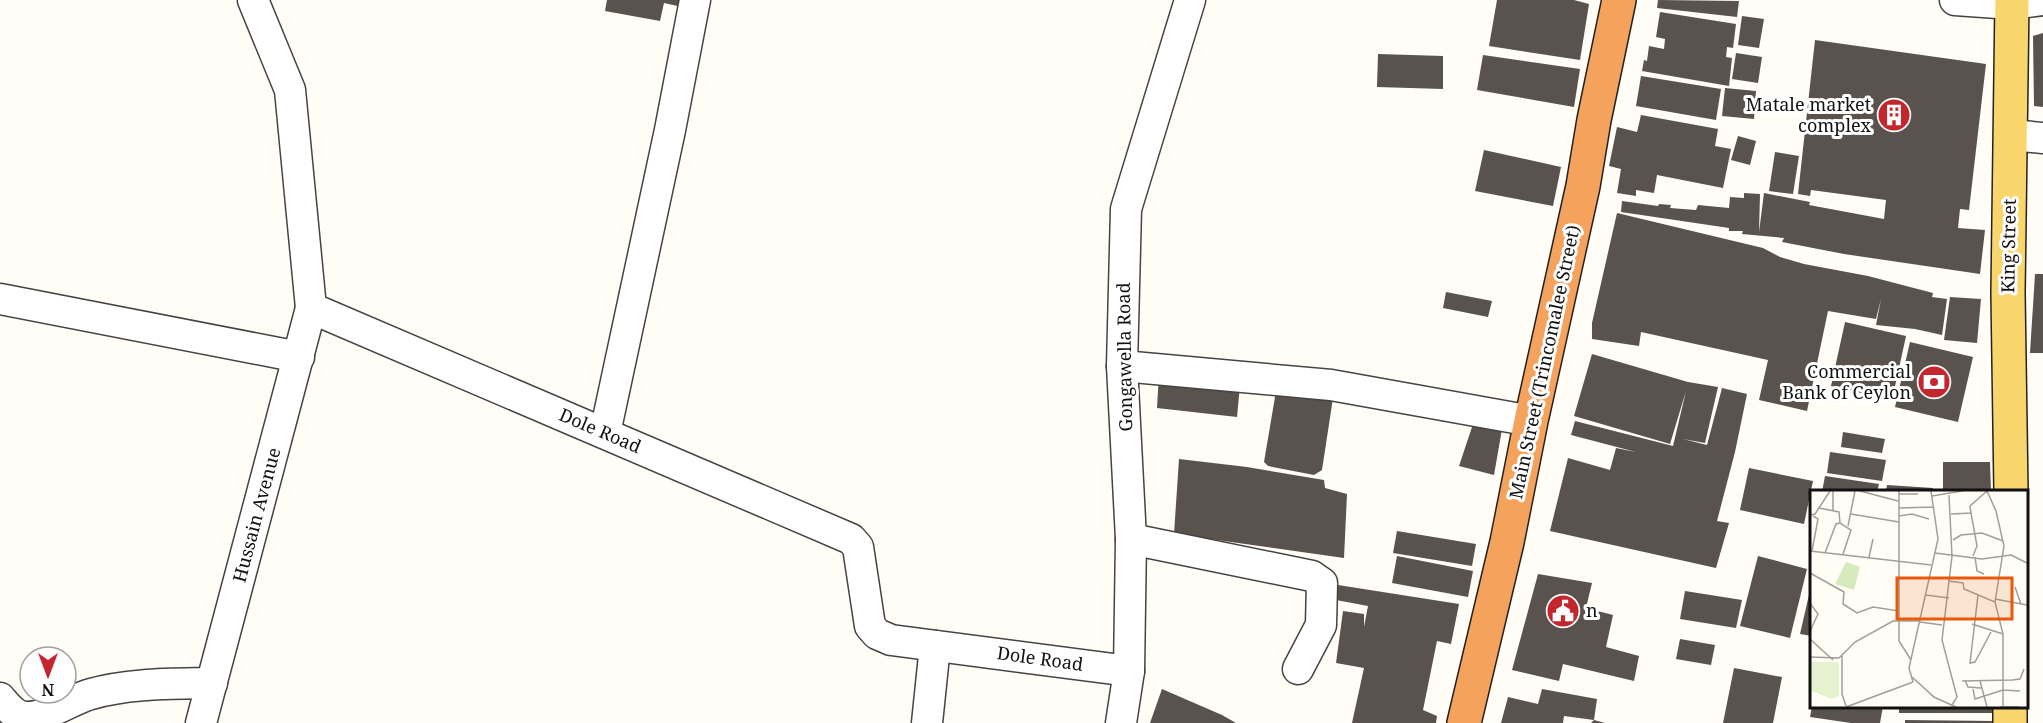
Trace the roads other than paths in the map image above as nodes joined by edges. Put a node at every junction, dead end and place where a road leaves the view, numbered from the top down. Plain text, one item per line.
1 (253, 0) edge
2 (694, 0) edge
3 (1190, 0) edge
4 (1619, 0) edge
5 (1955, 0) edge
6 (2022, 2) edge
7 (2010, 135) junction
8 (2043, 138) edge
9 (0, 299) edge
10 (311, 308) junction
11 (299, 357) junction
12 (1122, 366) junction
13 (1531, 421) junction
14 (604, 433) junction
15 (2011, 490) edge
16 (1131, 539) junction
17 (935, 646) junction
18 (1298, 669) dead end
19 (1129, 671) junction
20 (212, 683) junction
21 (0, 698) edge
22 (201, 723) edge
23 (927, 723) edge
24 (1121, 723) edge
25 (1464, 723) edge

1 - 10 street
2 - 14 street
3 - 12 street, Gongawella Road
4 - 13 highway, Main Street (Trincomalee Street)
5 - 6 street
6 - 7 main road, King Street
7 - 8 street
7 - 15 main road, King Street
9 - 11 street
10 - 11 street, Hussain Avenue
10 - 14 street, Dole Road
11 - 20 street, Hussain Avenue
12 - 13 street
12 - 16 street, Gongawella Road
13 - 25 highway, Main Street (Trincomalee Street)
14 - 17 street, Dole Road
16 - 18 street
16 - 19 street, Gongawella Road
17 - 19 street, Dole Road
17 - 23 street
19 - 24 street, Gongawella Road
20 - 21 street
20 - 22 street, Hussain Avenue

